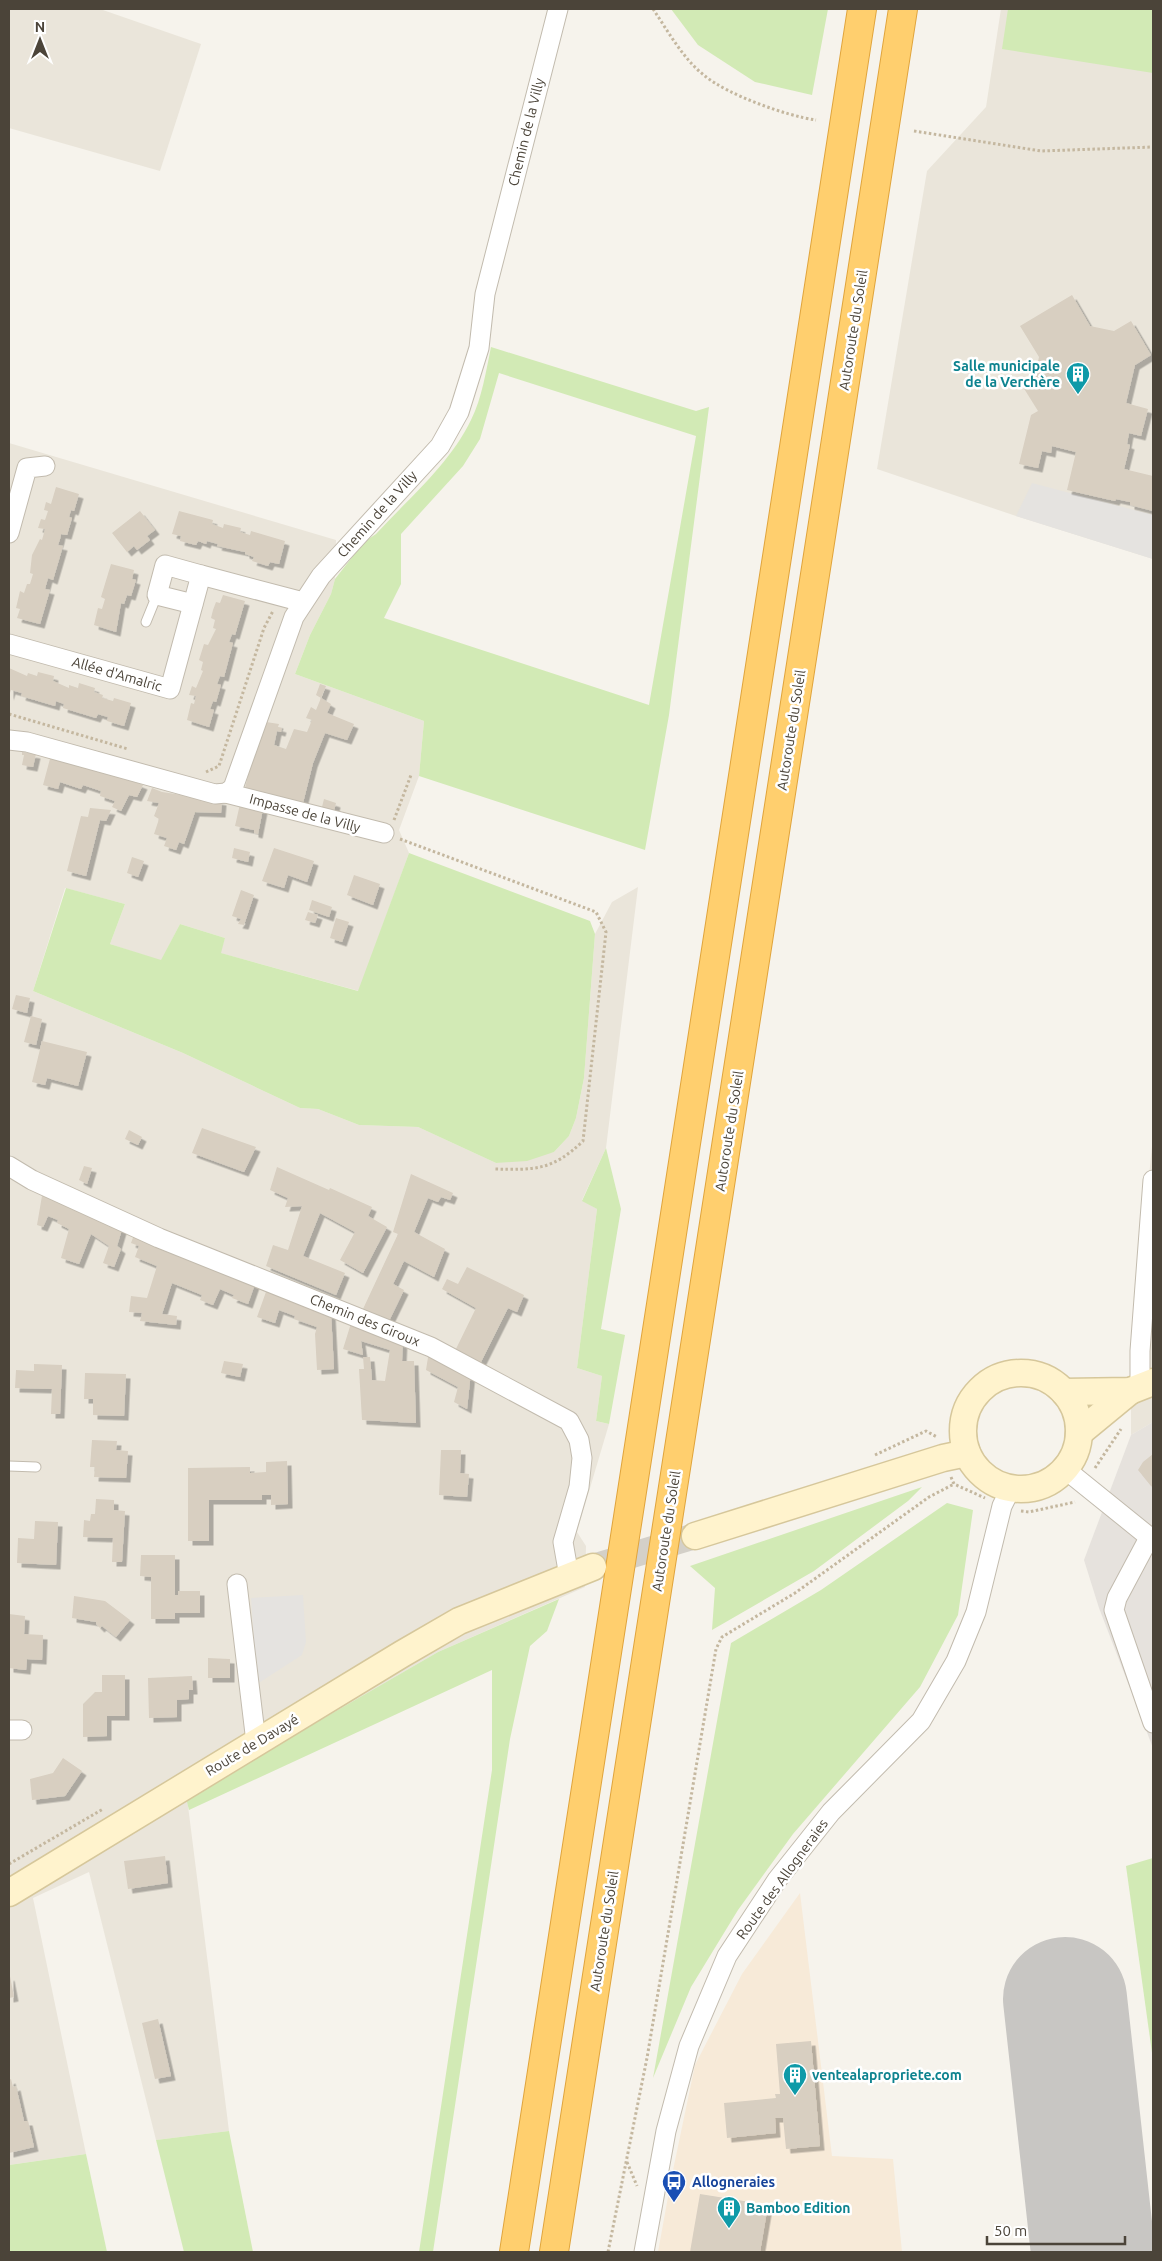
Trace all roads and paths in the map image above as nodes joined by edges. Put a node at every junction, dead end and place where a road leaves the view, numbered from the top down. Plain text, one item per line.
1 (558, 9) edge
2 (653, 9) edge
3 (862, 9) edge
4 (903, 9) edge
5 (816, 120) dead end
6 (914, 132) dead end
7 (1153, 148) edge
8 (45, 466) dead end
9 (9, 533) edge
10 (201, 575) junction
11 (157, 595) junction
12 (280, 596) junction
13 (303, 602) junction
14 (193, 604) junction
15 (146, 622) dead end
16 (9, 644) edge
17 (9, 714) edge
18 (9, 740) edge
19 (134, 751) dead end
20 (198, 770) dead end
21 (411, 775) dead end
22 (226, 792) junction
23 (384, 833) junction
24 (9, 1166) edge
25 (493, 1169) dead end
26 (1153, 1180) edge
27 (1141, 1387) edge
28 (1064, 1392) junction
29 (1125, 1423) dead end
30 (1079, 1432) junction
31 (967, 1453) junction
32 (9, 1466) edge
33 (36, 1466) dead end
34 (1095, 1468) dead end
35 (1065, 1469) junction
36 (985, 1498) dead end
37 (1016, 1499) junction
38 (1075, 1502) dead end
39 (695, 1536) tunnel mouth
40 (1151, 1538) edge
41 (593, 1567) tunnel mouth
42 (569, 1576) junction
43 (237, 1584) dead end
44 (1153, 1723) edge
45 (256, 1742) junction
46 (9, 1893) edge
47 (514, 2252) edge
48 (554, 2252) edge
49 (608, 2252) edge
50 (644, 2252) edge

1 - 13 street, Chemin de la Villy
2 - 5 path
3 - 47 highway
4 - 48 highway, Autoroute du Soleil
6 - 7 path
8 - 9 street
10 - 11 street
10 - 12 street
10 - 14 street, Allée d'Amalric
11 - 14 street
11 - 15 lane
12 - 13 street
12 - 20 path
13 - 22 street, Chemin de la Villy
14 - 16 street, Allée d'Amalric
17 - 19 path
18 - 22 street
21 - 23 path
22 - 23 street, Impasse de la Villy
23 - 25 path
24 - 42 street, Chemin des Giroux
26 - 27 street
27 - 28 street
27 - 30 street
28 - 30 street
28 - 31 street
29 - 34 path
30 - 35 street
31 - 37 street
31 - 39 street
32 - 33 lane
35 - 37 street
35 - 40 street
36 - 49 path
37 - 38 path
37 - 50 street, Route des Allogneraies
40 - 44 street
41 - 42 street, Route de Davayé
42 - 45 street, Route de Davayé
43 - 45 street
45 - 46 street, Route de Davayé

